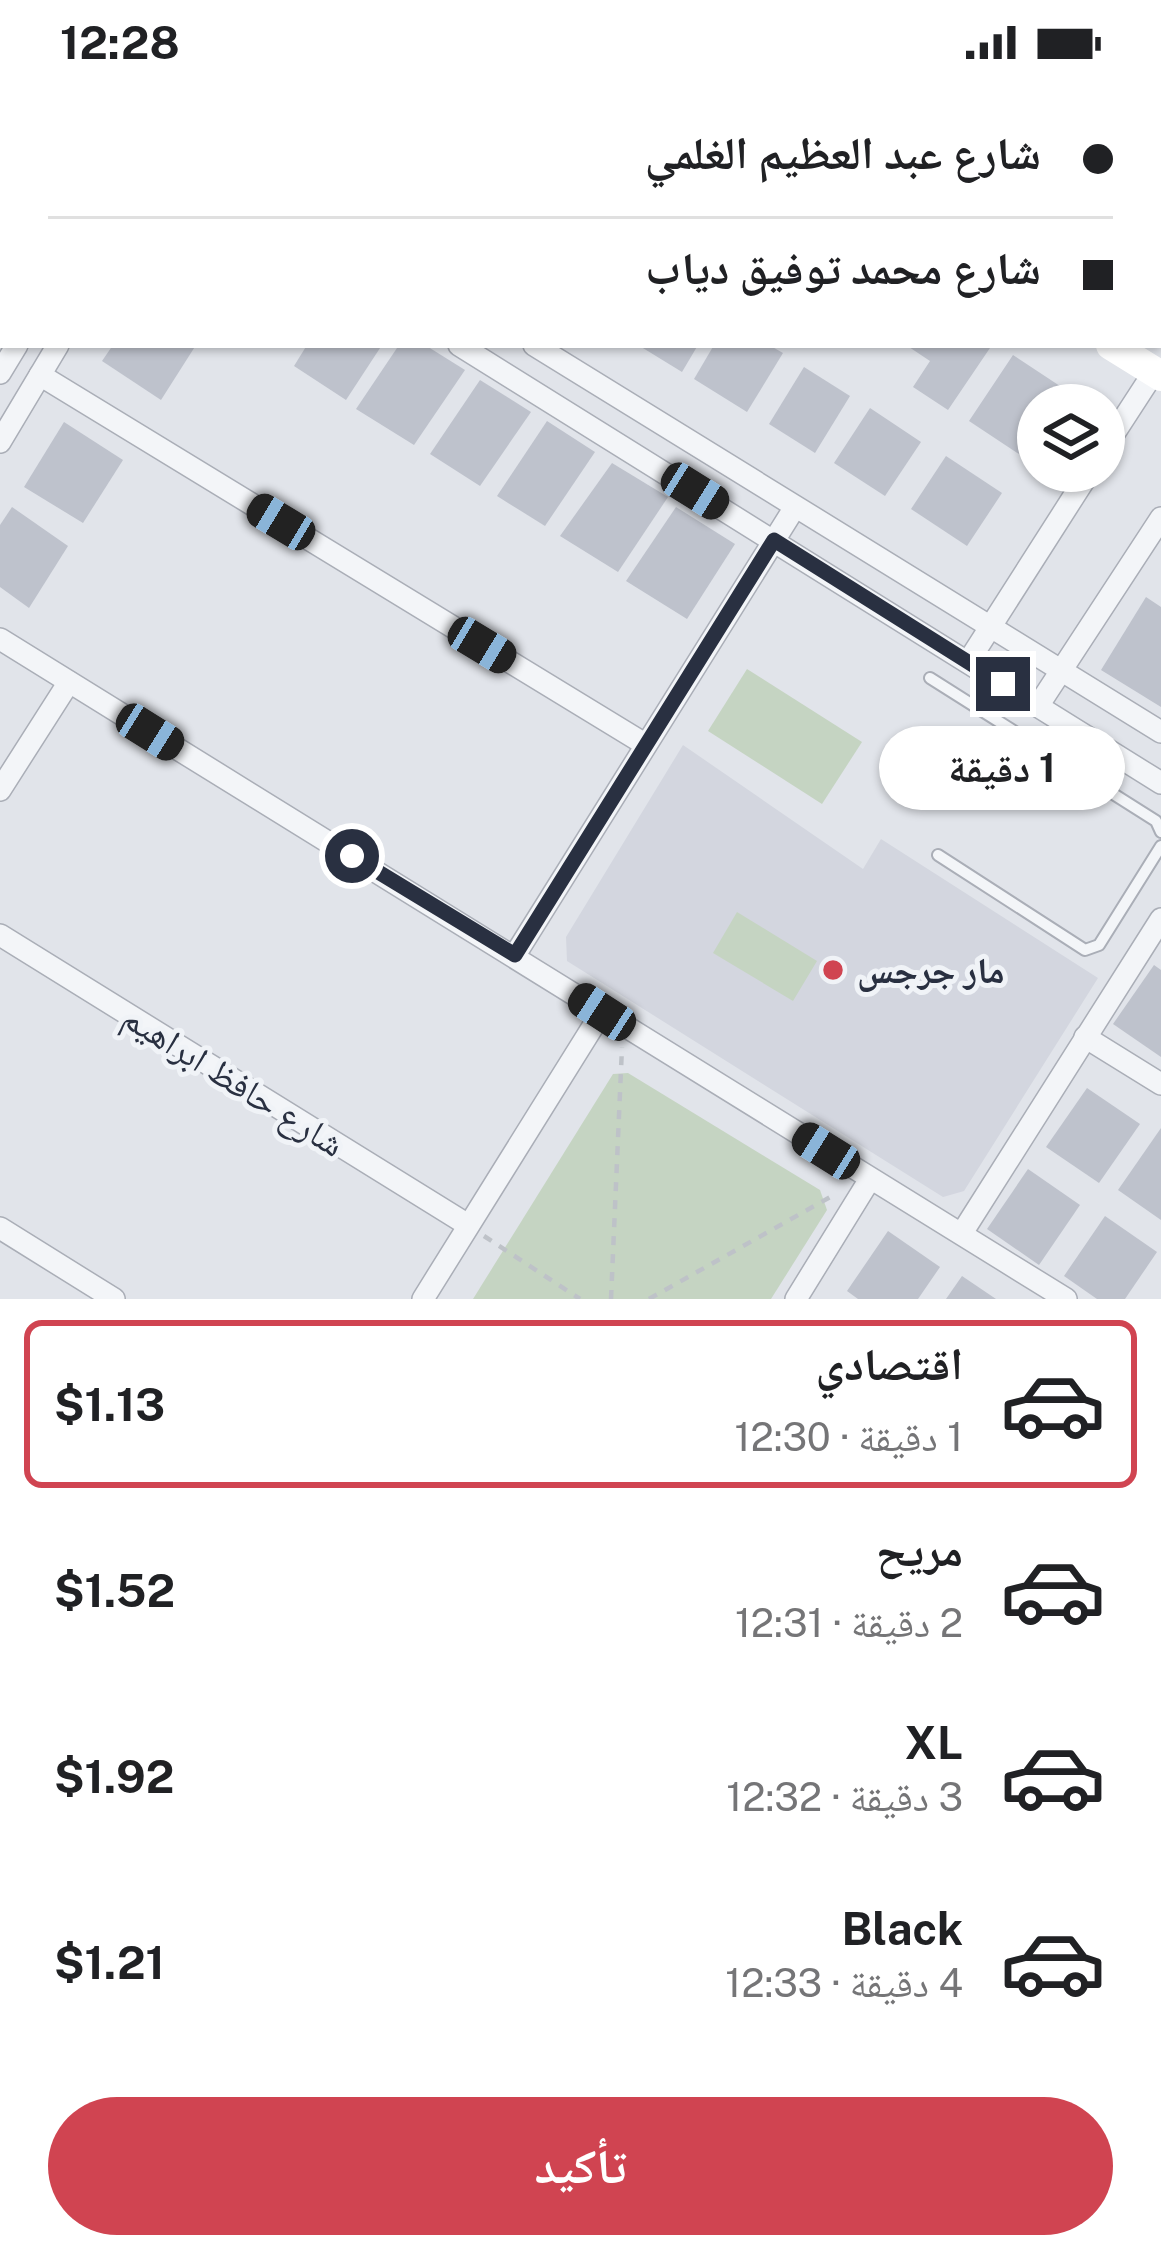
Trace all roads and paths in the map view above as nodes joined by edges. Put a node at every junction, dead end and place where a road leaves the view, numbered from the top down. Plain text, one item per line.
1 (56, 348) edge
2 (464, 348) edge
3 (539, 348) edge
4 (1116, 348) edge
5 (1157, 374) edge
6 (40, 375) junction
7 (1125, 419) edge
8 (0, 442) edge
9 (1077, 492) edge
10 (795, 507) junction
11 (1161, 518) edge
12 (774, 540) junction
13 (991, 627) junction
14 (0, 639) edge
15 (968, 662) junction
16 (1061, 670) junction
17 (929, 678) dead end
18 (69, 682) junction
19 (1038, 706) junction
20 (1161, 732) edge
21 (644, 743) junction
22 (1161, 783) edge
23 (0, 790) edge
24 (1161, 832) edge
25 (1161, 846) edge
26 (938, 855) dead end
27 (1161, 919) edge
28 (0, 935) edge
29 (515, 955) junction
30 (602, 1012) junction
31 (623, 1025) junction
32 (1085, 1037) junction
33 (1161, 1084) edge
34 (868, 1178) junction
35 (469, 1225) junction
36 (0, 1228) edge
37 (962, 1233) junction
38 (115, 1299) edge
39 (423, 1299) edge
40 (580, 1299) edge
41 (610, 1299) edge
42 (649, 1299) edge
43 (796, 1299) edge
44 (1066, 1299) edge

1 - 6 street
2 - 12 street
3 - 10 street
4 - 5 street
5 - 7 street
6 - 8 street
6 - 21 street
9 - 13 street
10 - 12 street
10 - 13 street
11 - 16 street
12 - 15 street
12 - 21 street
13 - 15 street
13 - 16 street
14 - 18 street
15 - 19 street
16 - 19 street
16 - 20 street
17 - 24 lane
18 - 23 street
18 - 29 street
19 - 22 street
21 - 29 street
25 - 26 lane
27 - 32 street
28 - 35 street, شارع حافظ ابراهيم
29 - 30 street
30 - 31 street
30 - 35 street
31 - 34 street
31 - 41 path
32 - 33 street
32 - 37 street
34 - 37 street
34 - 42 path
34 - 43 street
35 - 39 street
35 - 40 path
36 - 38 street
37 - 44 street

